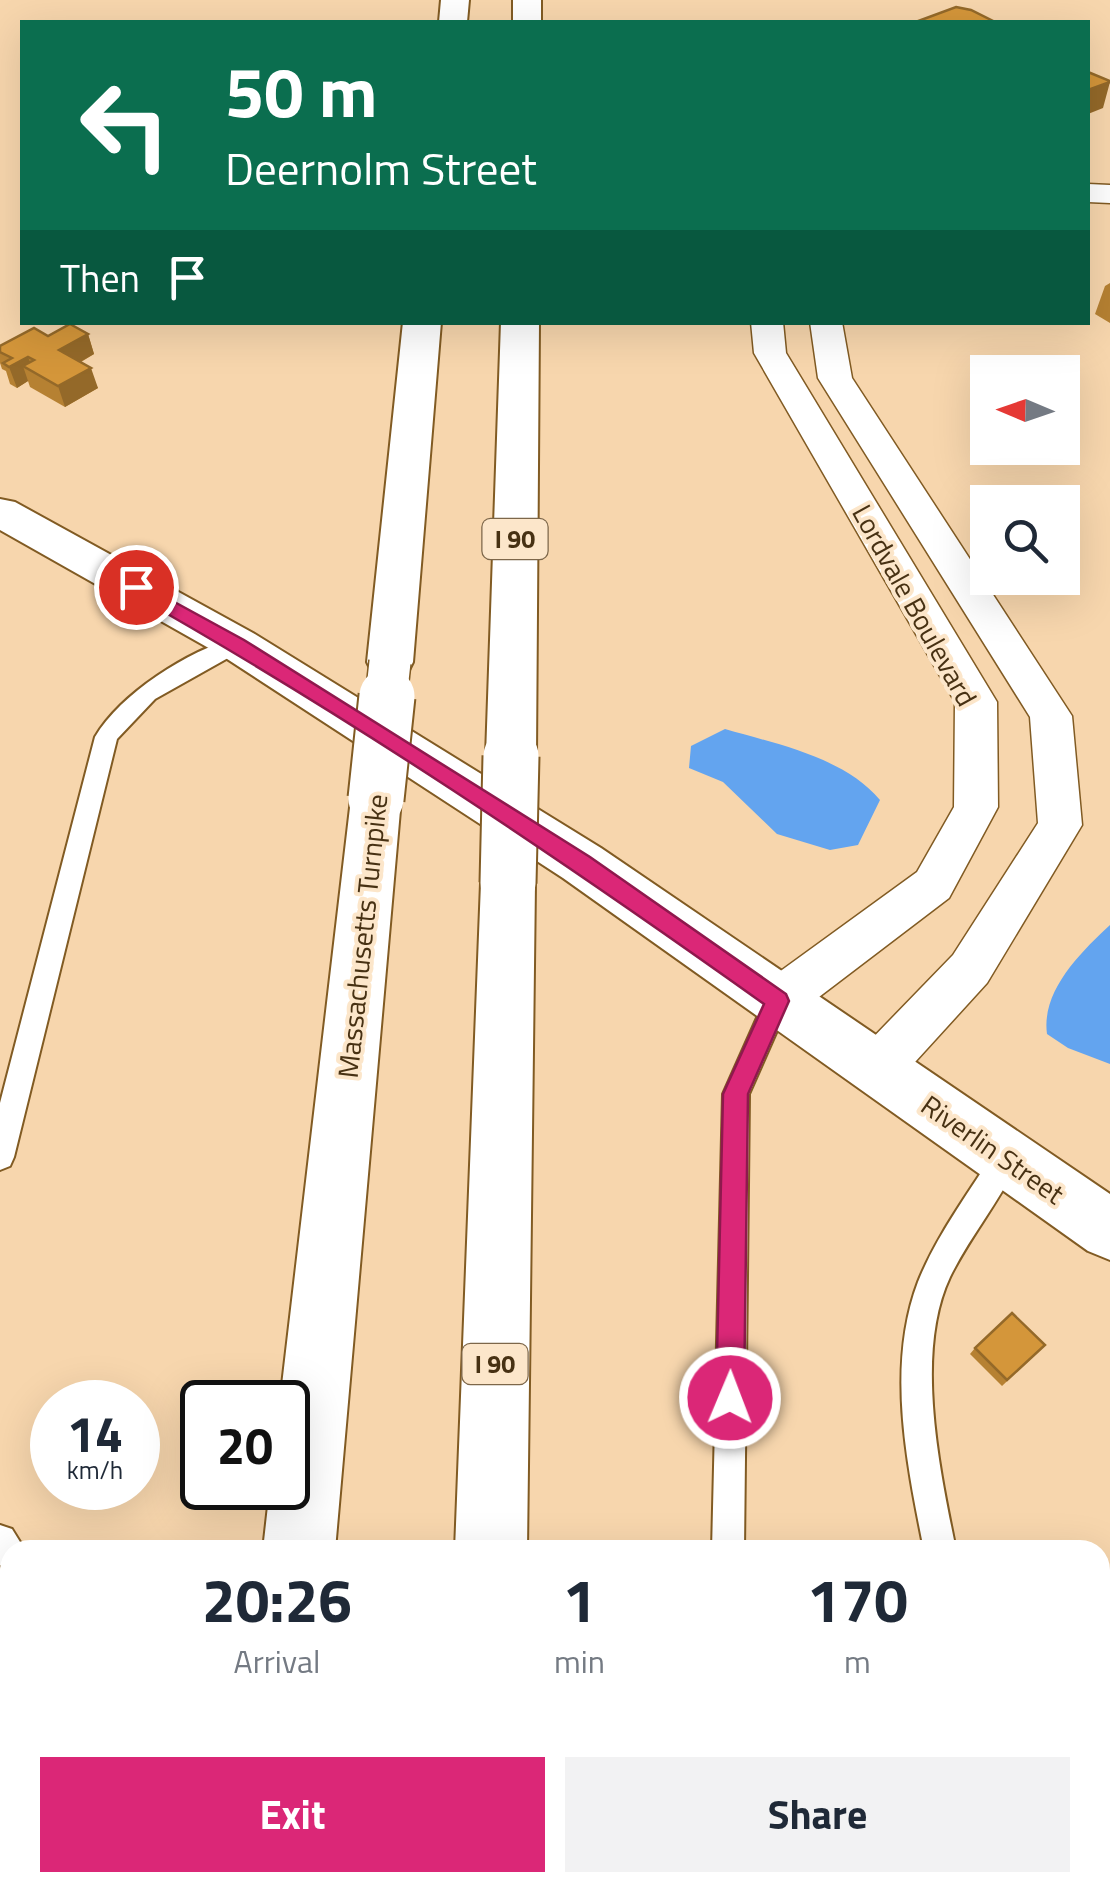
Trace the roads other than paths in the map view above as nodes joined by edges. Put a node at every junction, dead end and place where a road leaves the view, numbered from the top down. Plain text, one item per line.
1 (422, 325) edge
2 (520, 325) edge
3 (767, 325) edge
4 (826, 325) edge
5 (0, 512) edge
6 (238, 644) junction
7 (777, 1001) junction
8 (877, 1068) junction
9 (0, 1157) edge
10 (1006, 1158) junction
11 (1110, 1230) edge
12 (299, 1540) edge
13 (492, 1540) edge
14 (728, 1540) edge
15 (938, 1540) edge

1 - 12 main road, Massachusetts Turnpike, bridge
2 - 13 main road, I 90, bridge
3 - 7 street, Lordvale Boulevard
4 - 8 street, Lordvale Boulevard
5 - 6 main road, Riverlin Street
6 - 7 main road, Riverlin Street
6 - 9 lane
7 - 8 main road, Riverlin Street
7 - 14 lane
8 - 10 main road, Riverlin Street
10 - 11 main road, Riverlin Street
10 - 15 lane

